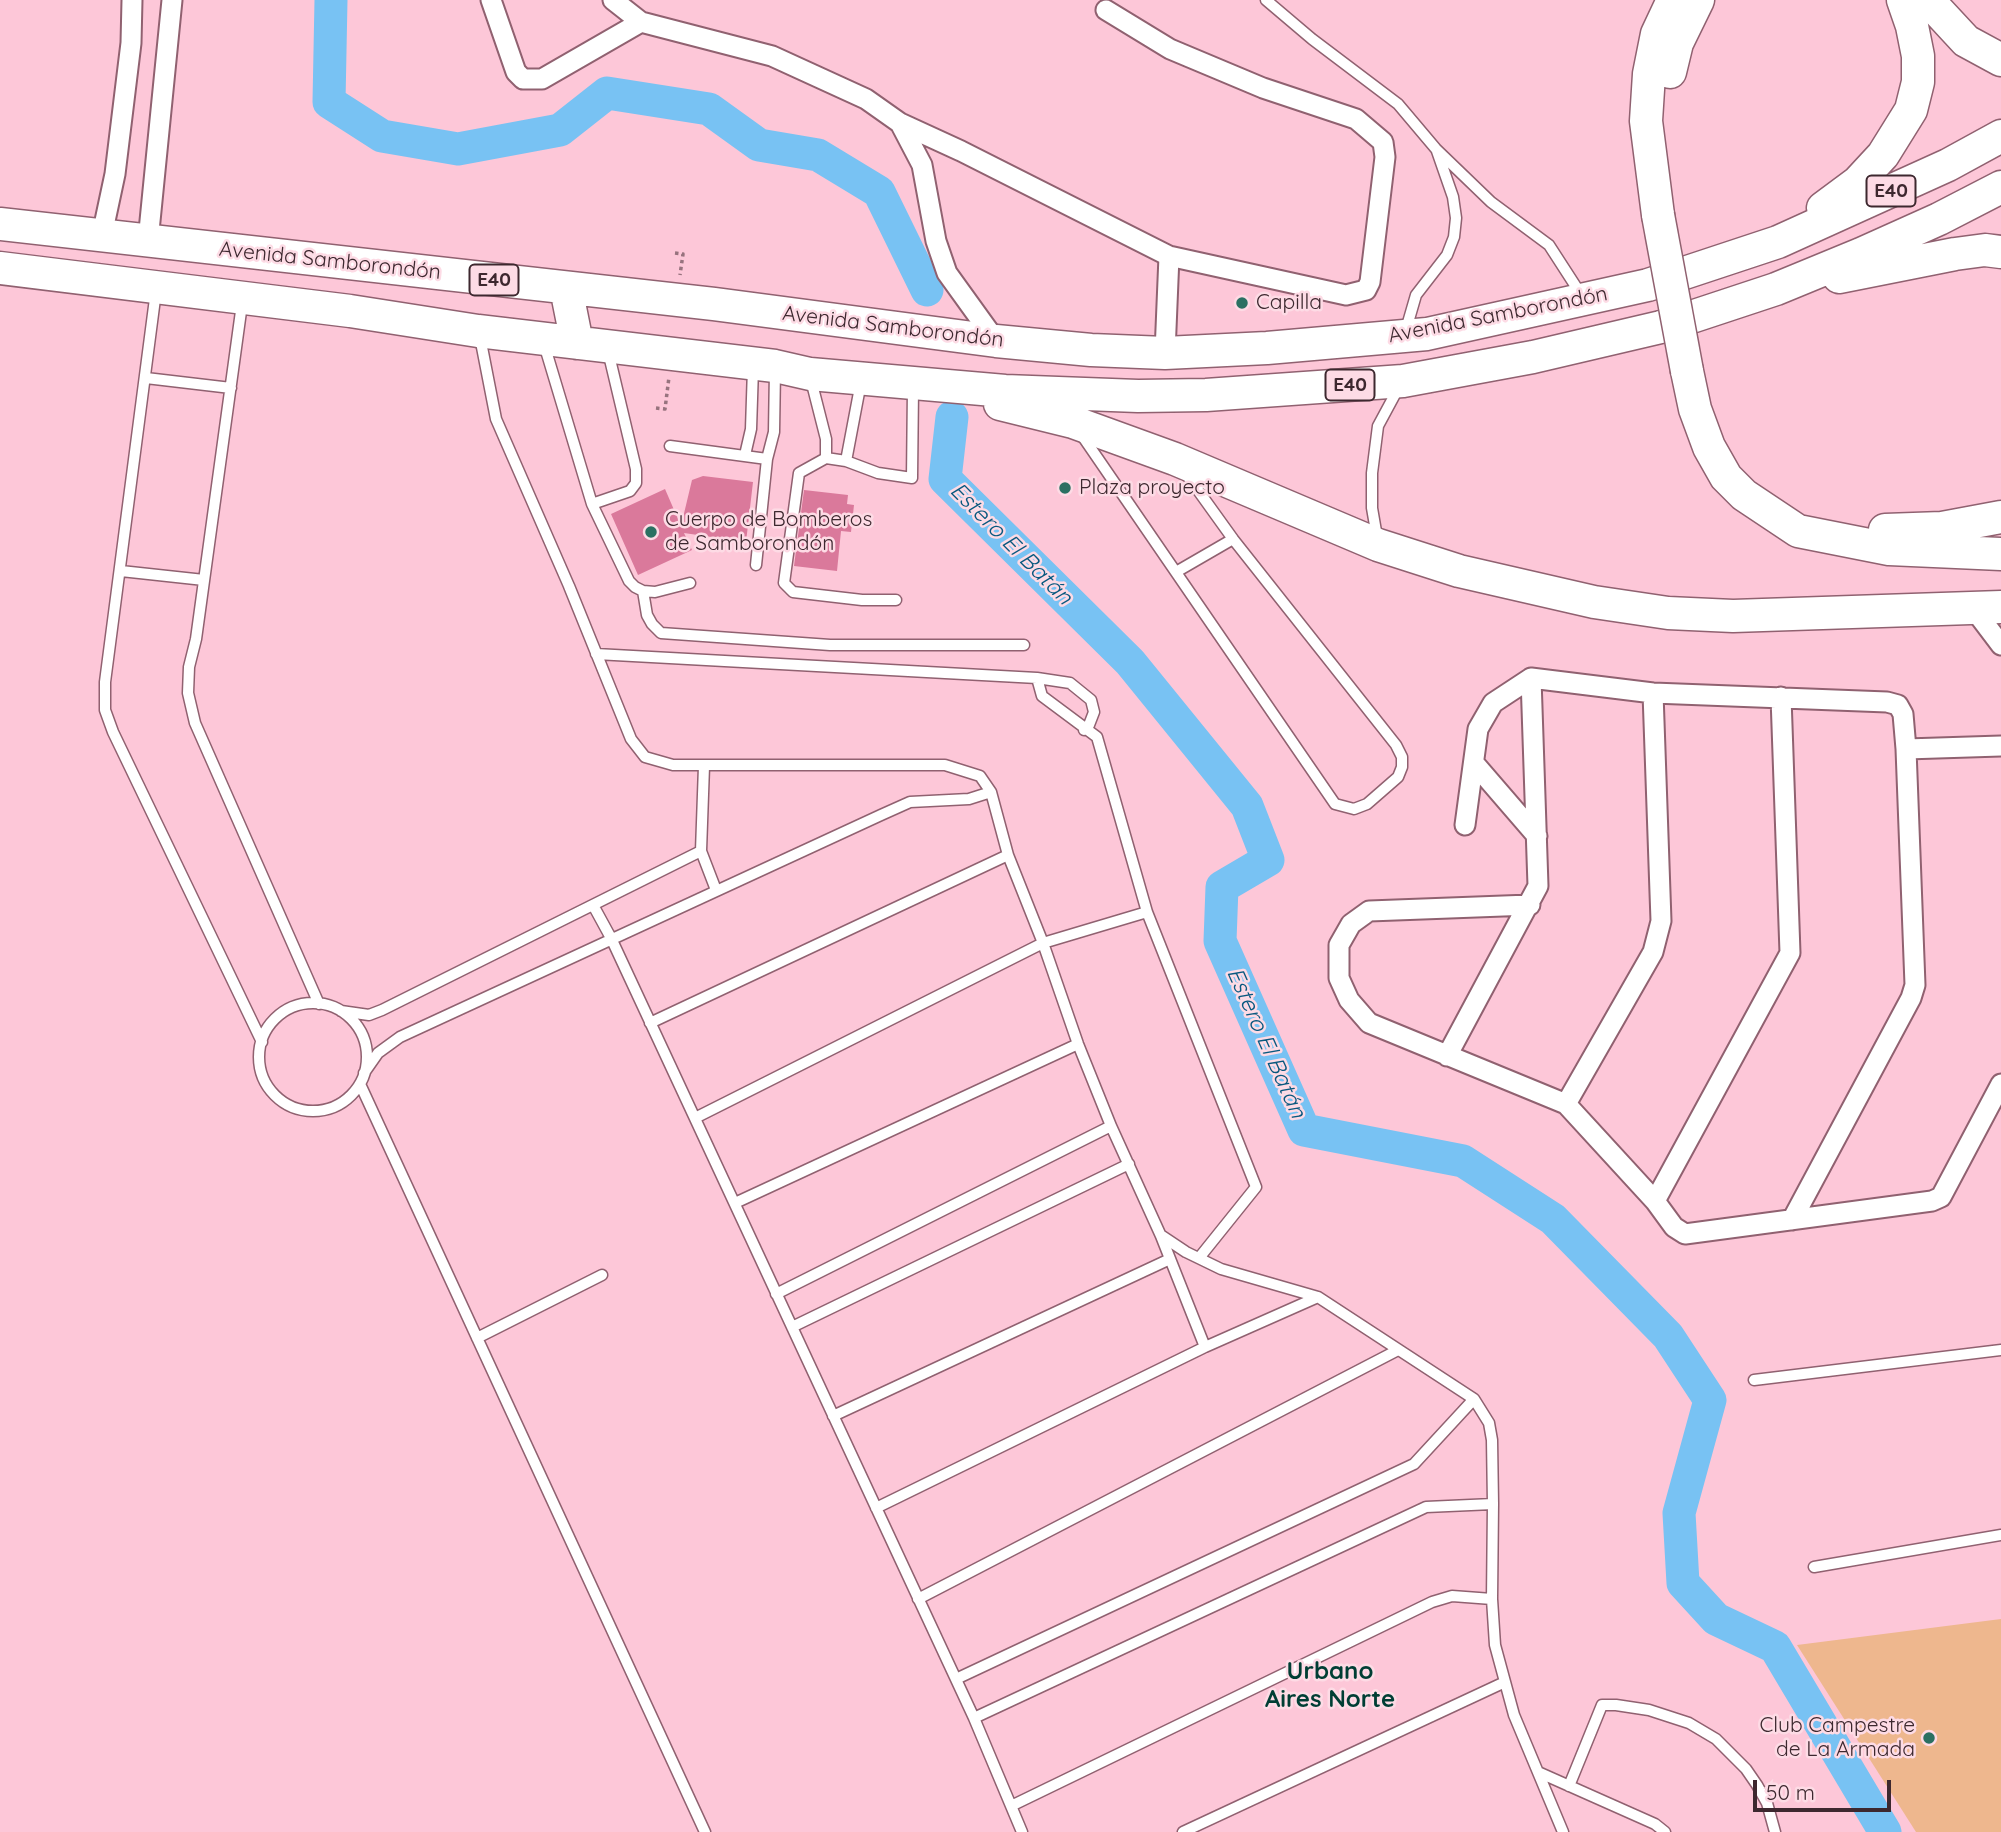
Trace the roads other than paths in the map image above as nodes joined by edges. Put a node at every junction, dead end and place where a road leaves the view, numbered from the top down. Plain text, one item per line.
1 (132, 0) edge
2 (172, 0) edge
3 (491, 0) edge
4 (613, 0) edge
5 (1266, 0) edge
6 (1673, 0) edge
7 (1698, 0) edge
8 (1903, 0) edge
9 (1928, 0) edge
10 (1105, 10) dead end
11 (641, 22) junction
12 (2001, 60) edge
13 (900, 123) junction
14 (2001, 136) edge
15 (1436, 149) junction
16 (2001, 187) edge
17 (1666, 214) junction
18 (0, 224) edge
19 (102, 235) junction
20 (148, 241) junction
21 (1778, 242) junction
22 (2001, 252) edge
23 (1169, 256) junction
24 (0, 268) edge
25 (157, 287) junction
26 (566, 288) junction
27 (1776, 289) junction
28 (243, 298) junction
29 (1584, 299) junction
30 (478, 331) junction
31 (1404, 336) junction
32 (543, 339) junction
33 (996, 341) junction
34 (592, 345) junction
35 (1165, 353) junction
36 (764, 365) junction
37 (1693, 370) junction
38 (810, 374) junction
39 (146, 378) junction
40 (862, 378) junction
41 (1403, 381) junction
42 (913, 382) junction
43 (231, 388) junction
44 (1073, 422) junction
45 (670, 446) dead end
46 (745, 455) junction
47 (826, 458) junction
48 (767, 459) junction
49 (1175, 459) junction
50 (846, 461) junction
51 (592, 504) junction
52 (2001, 517) edge
53 (1867, 530) junction
54 (2001, 534) edge
55 (1234, 539) junction
56 (1378, 545) junction
57 (2001, 554) edge
58 (756, 565) dead end
59 (121, 571) junction
60 (1176, 572) junction
61 (204, 580) junction
62 (690, 583) dead end
63 (643, 591) junction
64 (895, 600) dead end
65 (1987, 608) edge
66 (1024, 645) dead end
67 (2001, 645) edge
68 (596, 654) junction
69 (1037, 678) junction
70 (1531, 678) junction
71 (1653, 693) junction
72 (1780, 697) junction
73 (1084, 730) junction
74 (2001, 746) edge
75 (1906, 749) junction
76 (1474, 763) junction
77 (704, 766) junction
78 (991, 792) junction
79 (1465, 825) dead end
80 (1537, 836) junction
81 (701, 851) junction
82 (1008, 855) junction
83 (716, 890) junction
84 (593, 905) junction
85 (1530, 905) junction
86 (1147, 912) junction
87 (611, 939) junction
88 (1043, 943) junction
89 (318, 1004) junction
90 (341, 1012) junction
91 (650, 1023) junction
92 (262, 1042) junction
93 (1078, 1044) junction
94 (1447, 1056) junction
95 (362, 1079) junction
96 (2001, 1084) edge
97 (1566, 1104) junction
98 (695, 1118) junction
99 (1111, 1126) junction
100 (1129, 1164) junction
101 (1655, 1200) junction
102 (734, 1203) junction
103 (1791, 1220) junction
104 (1161, 1236) junction
105 (1199, 1258) junction
106 (1170, 1259) junction
107 (602, 1275) dead end
108 (776, 1294) junction
109 (1318, 1297) junction
110 (792, 1326) junction
111 (477, 1338) junction
112 (1205, 1347) junction
113 (1398, 1350) junction
114 (2001, 1350) edge
115 (1754, 1380) dead end
116 (1474, 1399) junction
117 (833, 1416) junction
118 (1493, 1504) junction
119 (876, 1508) junction
120 (2001, 1535) edge
121 (1815, 1567) dead end
122 (918, 1599) junction
123 (1492, 1599) junction
124 (956, 1679) junction
125 (1505, 1682) junction
126 (974, 1718) junction
127 (1538, 1772) junction
128 (1569, 1786) junction
129 (1011, 1806) junction
130 (705, 1832) edge
131 (1022, 1832) edge
132 (1183, 1832) edge
133 (1563, 1832) edge
134 (1665, 1832) edge
135 (1776, 1832) edge

1 - 19 street
2 - 20 street
3 - 11 street
4 - 11 street
5 - 15 lane
6 - 17 highway
7 - 17 highway
8 - 21 highway
9 - 12 highway
10 - 23 street
11 - 13 street
13 - 23 street
13 - 33 street
14 - 21 highway, E40
15 - 29 lane
15 - 31 lane
16 - 27 highway, E40
17 - 37 highway
18 - 19 highway, Avenida Samborondón / E40
19 - 20 highway, Avenida Samborondón / E40
20 - 26 highway, Avenida Samborondón / E40
21 - 29 highway, Avenida Samborondón / E40
22 - 27 highway
23 - 35 street
24 - 25 highway, E40
25 - 28 highway, E40
25 - 39 lane
26 - 33 highway, Avenida Samborondón / E40
26 - 34 highway
27 - 41 highway, E40
28 - 30 highway, E40
28 - 43 lane
29 - 31 highway, Avenida Samborondón / E40
30 - 32 highway, E40
30 - 68 lane
31 - 35 highway, Avenida Samborondón / E40
32 - 34 highway, E40
32 - 51 lane
33 - 35 highway, Avenida Samborondón / E40
34 - 36 highway, E40
34 - 51 lane
36 - 38 highway, E40
36 - 46 lane
36 - 48 lane
37 - 53 highway
37 - 57 highway
38 - 40 highway, E40
38 - 47 lane
39 - 43 lane
39 - 59 lane
40 - 42 highway, E40
40 - 50 lane
41 - 42 highway, E40
41 - 56 lane
42 - 44 highway
42 - 50 lane
43 - 61 lane
44 - 49 highway
44 - 60 lane
45 - 46 lane
46 - 48 lane
47 - 50 lane
47 - 64 lane
48 - 58 lane
49 - 55 lane
49 - 56 highway
51 - 63 lane
52 - 53 highway
53 - 54 highway
55 - 60 lane
55 - 60 lane
56 - 65 highway
59 - 61 lane
59 - 92 lane
61 - 89 lane
62 - 63 lane
63 - 66 lane
65 - 67 street
68 - 69 lane
68 - 77 lane
69 - 73 lane
69 - 73 lane
70 - 71 street
70 - 76 street
70 - 80 street
71 - 72 street
71 - 97 street
72 - 75 street
72 - 101 street
73 - 86 lane
74 - 75 street
75 - 103 street
76 - 79 street
76 - 80 street
77 - 78 lane
77 - 81 lane
78 - 82 lane
78 - 83 lane
80 - 85 street
81 - 83 lane
81 - 84 lane
82 - 88 lane
82 - 91 lane
83 - 87 lane
84 - 87 lane
84 - 90 lane
85 - 94 street
85 - 94 street
86 - 88 lane
86 - 105 lane
87 - 91 lane
87 - 95 lane
88 - 93 lane
88 - 98 lane
89 - 90 lane
89 - 92 lane
90 - 95 lane
91 - 98 lane
92 - 95 lane
93 - 99 lane
93 - 102 lane
94 - 97 street
95 - 111 lane
96 - 103 street
97 - 101 street
98 - 102 lane
99 - 100 lane
99 - 108 lane
100 - 104 lane
100 - 110 lane
101 - 103 street
102 - 108 lane
104 - 105 lane
104 - 106 lane
105 - 109 lane
106 - 112 lane
106 - 117 lane
107 - 111 lane
108 - 110 lane
109 - 112 lane
109 - 113 lane
110 - 117 lane
111 - 130 lane
112 - 119 lane
113 - 116 lane
113 - 122 lane
114 - 115 lane
116 - 118 lane
116 - 124 lane
117 - 119 lane
118 - 123 lane
118 - 126 lane
119 - 122 lane
120 - 121 lane
122 - 124 lane
123 - 125 lane
123 - 129 lane
124 - 126 lane
125 - 127 lane
125 - 132 lane
126 - 129 lane
127 - 128 lane
127 - 133 lane
128 - 134 lane
128 - 135 lane
129 - 131 lane

